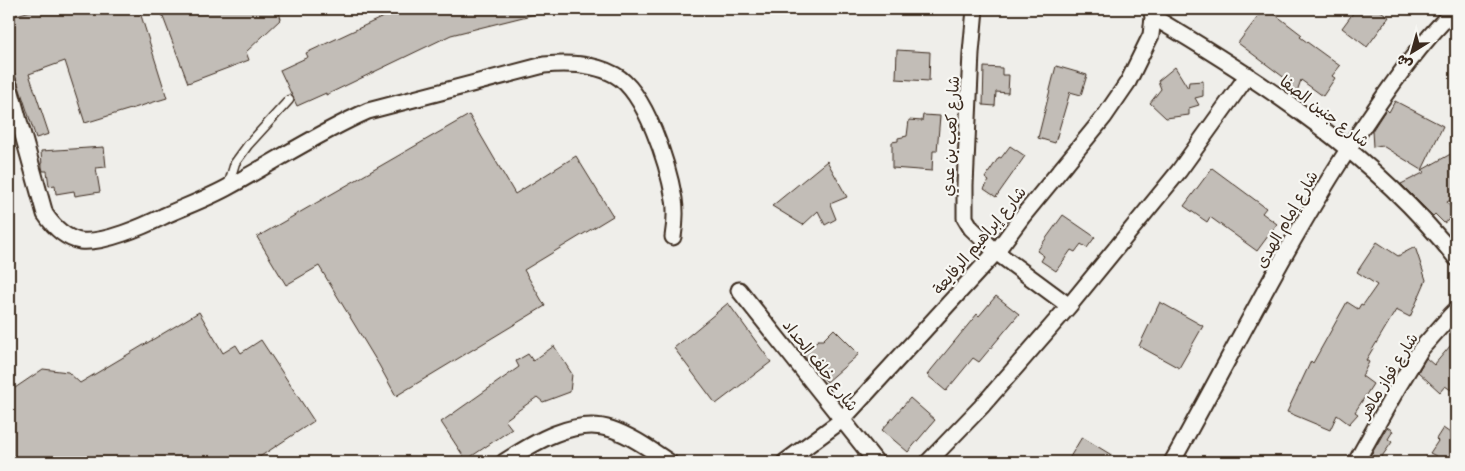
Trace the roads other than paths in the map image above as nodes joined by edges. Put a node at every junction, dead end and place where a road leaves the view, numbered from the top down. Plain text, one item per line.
1 (975, 9) edge
2 (1455, 9) edge
3 (1152, 13) edge
4 (1248, 75) junction
5 (9, 85) edge
6 (289, 100) dead end
7 (1348, 148) junction
8 (228, 188) junction
9 (673, 237) dead end
10 (996, 252) junction
11 (1456, 258) edge
12 (740, 290) dead end
13 (1069, 306) junction
14 (1456, 310) edge
15 (842, 420) junction
16 (504, 462) edge
17 (669, 462) edge
18 (786, 462) edge
19 (876, 462) edge
20 (928, 462) edge
21 (1172, 462) edge
22 (1356, 462) edge

1 - 10 street, شارع كعب بن عدي
2 - 7 street, شارع إمام الهدى
3 - 4 street, شارع جنين الصفا
3 - 10 street, شارع إبراهيم الرفايعة
4 - 7 street, شارع جنين الصفا
4 - 13 street
5 - 8 street
6 - 8 lane
7 - 11 street, شارع جنين الصفا
7 - 21 street, شارع إمام الهدى
8 - 9 street
10 - 13 street, شارع كعب بن عدي
10 - 15 street, شارع إبراهيم الرفايعة
12 - 15 street, شارع خلف الحداد
13 - 20 street
14 - 22 street, شارع فواز ماهر
15 - 18 street, شارع إبراهيم الرفايعة
15 - 19 street, شارع خلف الحداد
16 - 17 street

